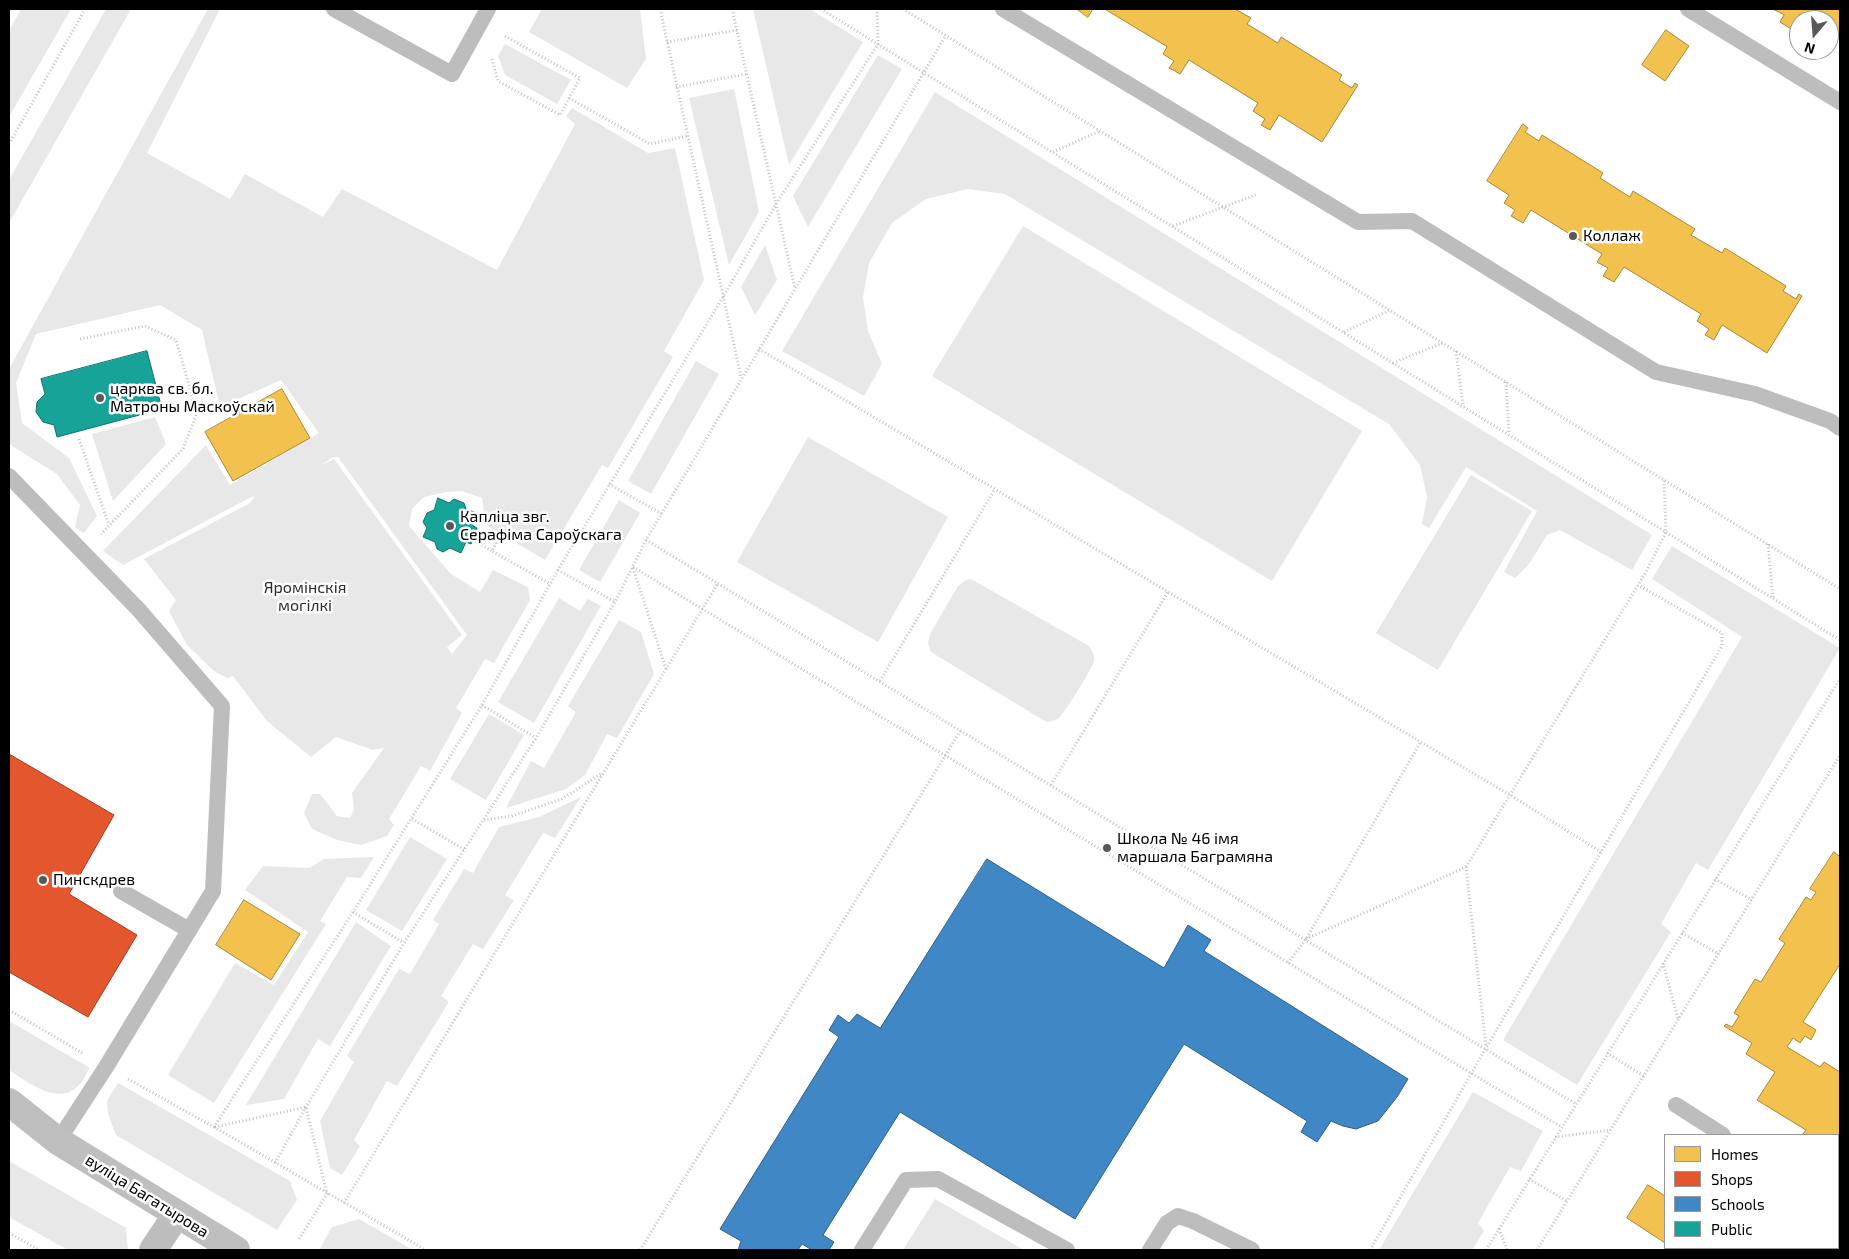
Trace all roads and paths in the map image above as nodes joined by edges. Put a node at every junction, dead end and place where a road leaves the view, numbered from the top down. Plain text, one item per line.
1 (85, 9) edge
2 (334, 9) edge
3 (488, 9) edge
4 (660, 9) edge
5 (732, 9) edge
6 (821, 9) edge
7 (877, 9) edge
8 (903, 9) edge
9 (1003, 9) edge
10 (1688, 9) edge
11 (737, 30) junction
12 (946, 35) junction
13 (504, 36) dead end
14 (667, 42) junction
15 (878, 44) junction
16 (491, 58) dead end
17 (924, 72) junction
18 (747, 74) junction
19 (676, 87) junction
20 (569, 98) junction
21 (1840, 102) edge
22 (1100, 131) junction
23 (687, 136) junction
24 (9, 144) edge
25 (1052, 152) junction
26 (1292, 182) junction
27 (776, 204) junction
28 (1223, 207) junction
29 (1173, 226) junction
30 (796, 289) junction
31 (723, 297) junction
32 (1390, 310) junction
33 (1344, 332) junction
34 (80, 339) dead end
35 (1443, 343) junction
36 (759, 349) junction
37 (1456, 351) junction
38 (1393, 363) junction
39 (742, 378) junction
40 (1506, 382) junction
41 (1463, 406) junction
42 (1840, 428) edge
43 (1509, 435) junction
44 (79, 440) dead end
45 (9, 476) edge
46 (1664, 480) junction
47 (609, 484) junction
48 (995, 489) junction
49 (662, 514) junction
50 (109, 525) junction
51 (477, 529) dead end
52 (1666, 532) junction
53 (473, 539) dead end
54 (646, 540) junction
55 (1768, 544) junction
56 (492, 551) junction
57 (83, 552) junction
58 (633, 567) junction
59 (558, 570) junction
60 (718, 583) junction
61 (550, 584) junction
62 (1638, 585) junction
63 (1840, 589) edge
64 (1168, 592) junction
65 (1773, 598) junction
66 (615, 602) junction
67 (704, 609) junction
68 (1840, 640) edge
69 (667, 669) junction
70 (1840, 679) edge
71 (880, 681) junction
72 (482, 704) junction
73 (961, 730) junction
74 (536, 738) junction
75 (1420, 743) junction
76 (1840, 755) edge
77 (947, 756) junction
78 (605, 771) junction
79 (1051, 785) junction
80 (1510, 796) junction
81 (412, 819) junction
82 (484, 820) junction
83 (465, 850) junction
84 (1601, 852) junction
85 (1466, 867) junction
86 (1715, 879) junction
87 (121, 892) dead end
88 (1752, 900) junction
89 (353, 912) junction
90 (189, 930) junction
91 (1682, 933) junction
92 (1306, 939) junction
93 (404, 943) junction
94 (1719, 954) junction
95 (1288, 963) junction
96 (1663, 963) junction
97 (9, 1010) edge
98 (1678, 1019) junction
99 (1486, 1048) junction
100 (1607, 1053) junction
101 (106, 1067) junction
102 (1472, 1074) junction
103 (1644, 1076) junction
104 (9, 1102) edge
105 (1576, 1104) junction
106 (1676, 1105) dead end
107 (306, 1107) junction
108 (9, 1124) edge
109 (214, 1127) junction
110 (1562, 1127) junction
111 (1611, 1130) junction
112 (1721, 1134) edge
113 (1555, 1137) junction
114 (58, 1141) junction
115 (275, 1163) junction
116 (1530, 1179) junction
117 (327, 1194) junction
118 (1567, 1202) junction
119 (344, 1203) junction
120 (176, 1214) junction
121 (1499, 1229) junction
122 (9, 1233) edge
123 (299, 1240) dead end
124 (39, 1250) edge
125 (153, 1250) edge
126 (236, 1250) edge
127 (426, 1250) edge
128 (640, 1250) edge
129 (862, 1250) edge
130 (1067, 1250) edge
131 (1150, 1250) edge
132 (1252, 1250) edge
133 (1370, 1250) edge
134 (1486, 1250) edge
135 (1507, 1250) edge
136 (1536, 1250) edge

1 - 24 path
2 - 3 lane
4 - 14 path
5 - 11 path
6 - 15 path
7 - 15 path
8 - 12 path
9 - 26 lane
10 - 21 lane
11 - 14 path
11 - 18 path
12 - 17 path
12 - 22 path
13 - 20 path
14 - 19 path
15 - 17 path
15 - 27 path
16 - 20 path
17 - 25 path
17 - 30 path
18 - 19 path
18 - 27 path
19 - 23 path
20 - 23 path
22 - 25 path
22 - 28 path
23 - 31 path
25 - 29 path
26 - 28 path
26 - 42 lane
27 - 30 path
27 - 31 path
28 - 29 path
28 - 32 path
29 - 33 path
30 - 36 path
31 - 39 path
31 - 47 path
32 - 33 path
32 - 35 path
33 - 38 path
34 - 50 path
35 - 37 path
35 - 38 path
36 - 39 path
36 - 48 path
37 - 40 path
37 - 41 path
38 - 41 path
39 - 49 path
40 - 43 path
40 - 46 path
41 - 43 path
43 - 52 path
44 - 50 path
45 - 57 lane
46 - 52 path
46 - 55 path
47 - 49 path
47 - 59 path
48 - 64 path
48 - 71 path
49 - 54 path
50 - 57 path
51 - 56 path
52 - 62 path
52 - 65 path
53 - 56 path
54 - 58 path
54 - 60 path
55 - 63 path
55 - 65 path
56 - 61 path
57 - 90 lane
58 - 66 path
58 - 67 path
58 - 69 path
59 - 61 path
59 - 66 path
60 - 67 path
60 - 71 path
61 - 72 path
62 - 80 path
62 - 84 path
64 - 75 path
64 - 79 path
65 - 68 path
66 - 74 path
67 - 69 path
67 - 77 path
69 - 78 path
70 - 86 path
71 - 73 path
72 - 74 path
72 - 81 path
73 - 77 path
73 - 79 path
74 - 82 path
75 - 80 path
75 - 92 path
76 - 88 path
77 - 95 path
77 - 128 path
78 - 82 path
78 - 119 path
79 - 92 path
80 - 84 path
80 - 85 path
81 - 83 path
81 - 89 path
82 - 83 path
83 - 93 path
84 - 99 path
85 - 92 path
85 - 99 path
86 - 88 path
86 - 91 path
87 - 90 lane
88 - 94 path
89 - 93 path
89 - 109 path
90 - 101 lane
91 - 94 path
91 - 96 path
92 - 95 path
92 - 99 path
93 - 107 path
94 - 98 path
95 - 102 path
96 - 98 path
96 - 100 path
97 - 101 path
98 - 103 path
99 - 102 path
99 - 105 path
100 - 103 path
100 - 105 path
101 - 109 path
101 - 114 lane
102 - 110 path
102 - 133 path
103 - 111 path
104 - 114 street, вуліца Багатырова
105 - 110 path
106 - 112 lane
107 - 109 path
107 - 115 path
107 - 117 path
108 - 114 street, вуліца Багатырова
109 - 115 path
110 - 113 path
111 - 113 path
111 - 118 path
113 - 116 path
114 - 120 street, вуліца Багатырова
115 - 117 path
116 - 118 path
116 - 121 path
117 - 119 path
117 - 123 path
118 - 136 path
119 - 127 path
120 - 125 street
120 - 126 street, вуліца Багатырова
121 - 134 path
121 - 135 path
122 - 124 path
129 - 130 lane
131 - 132 lane

